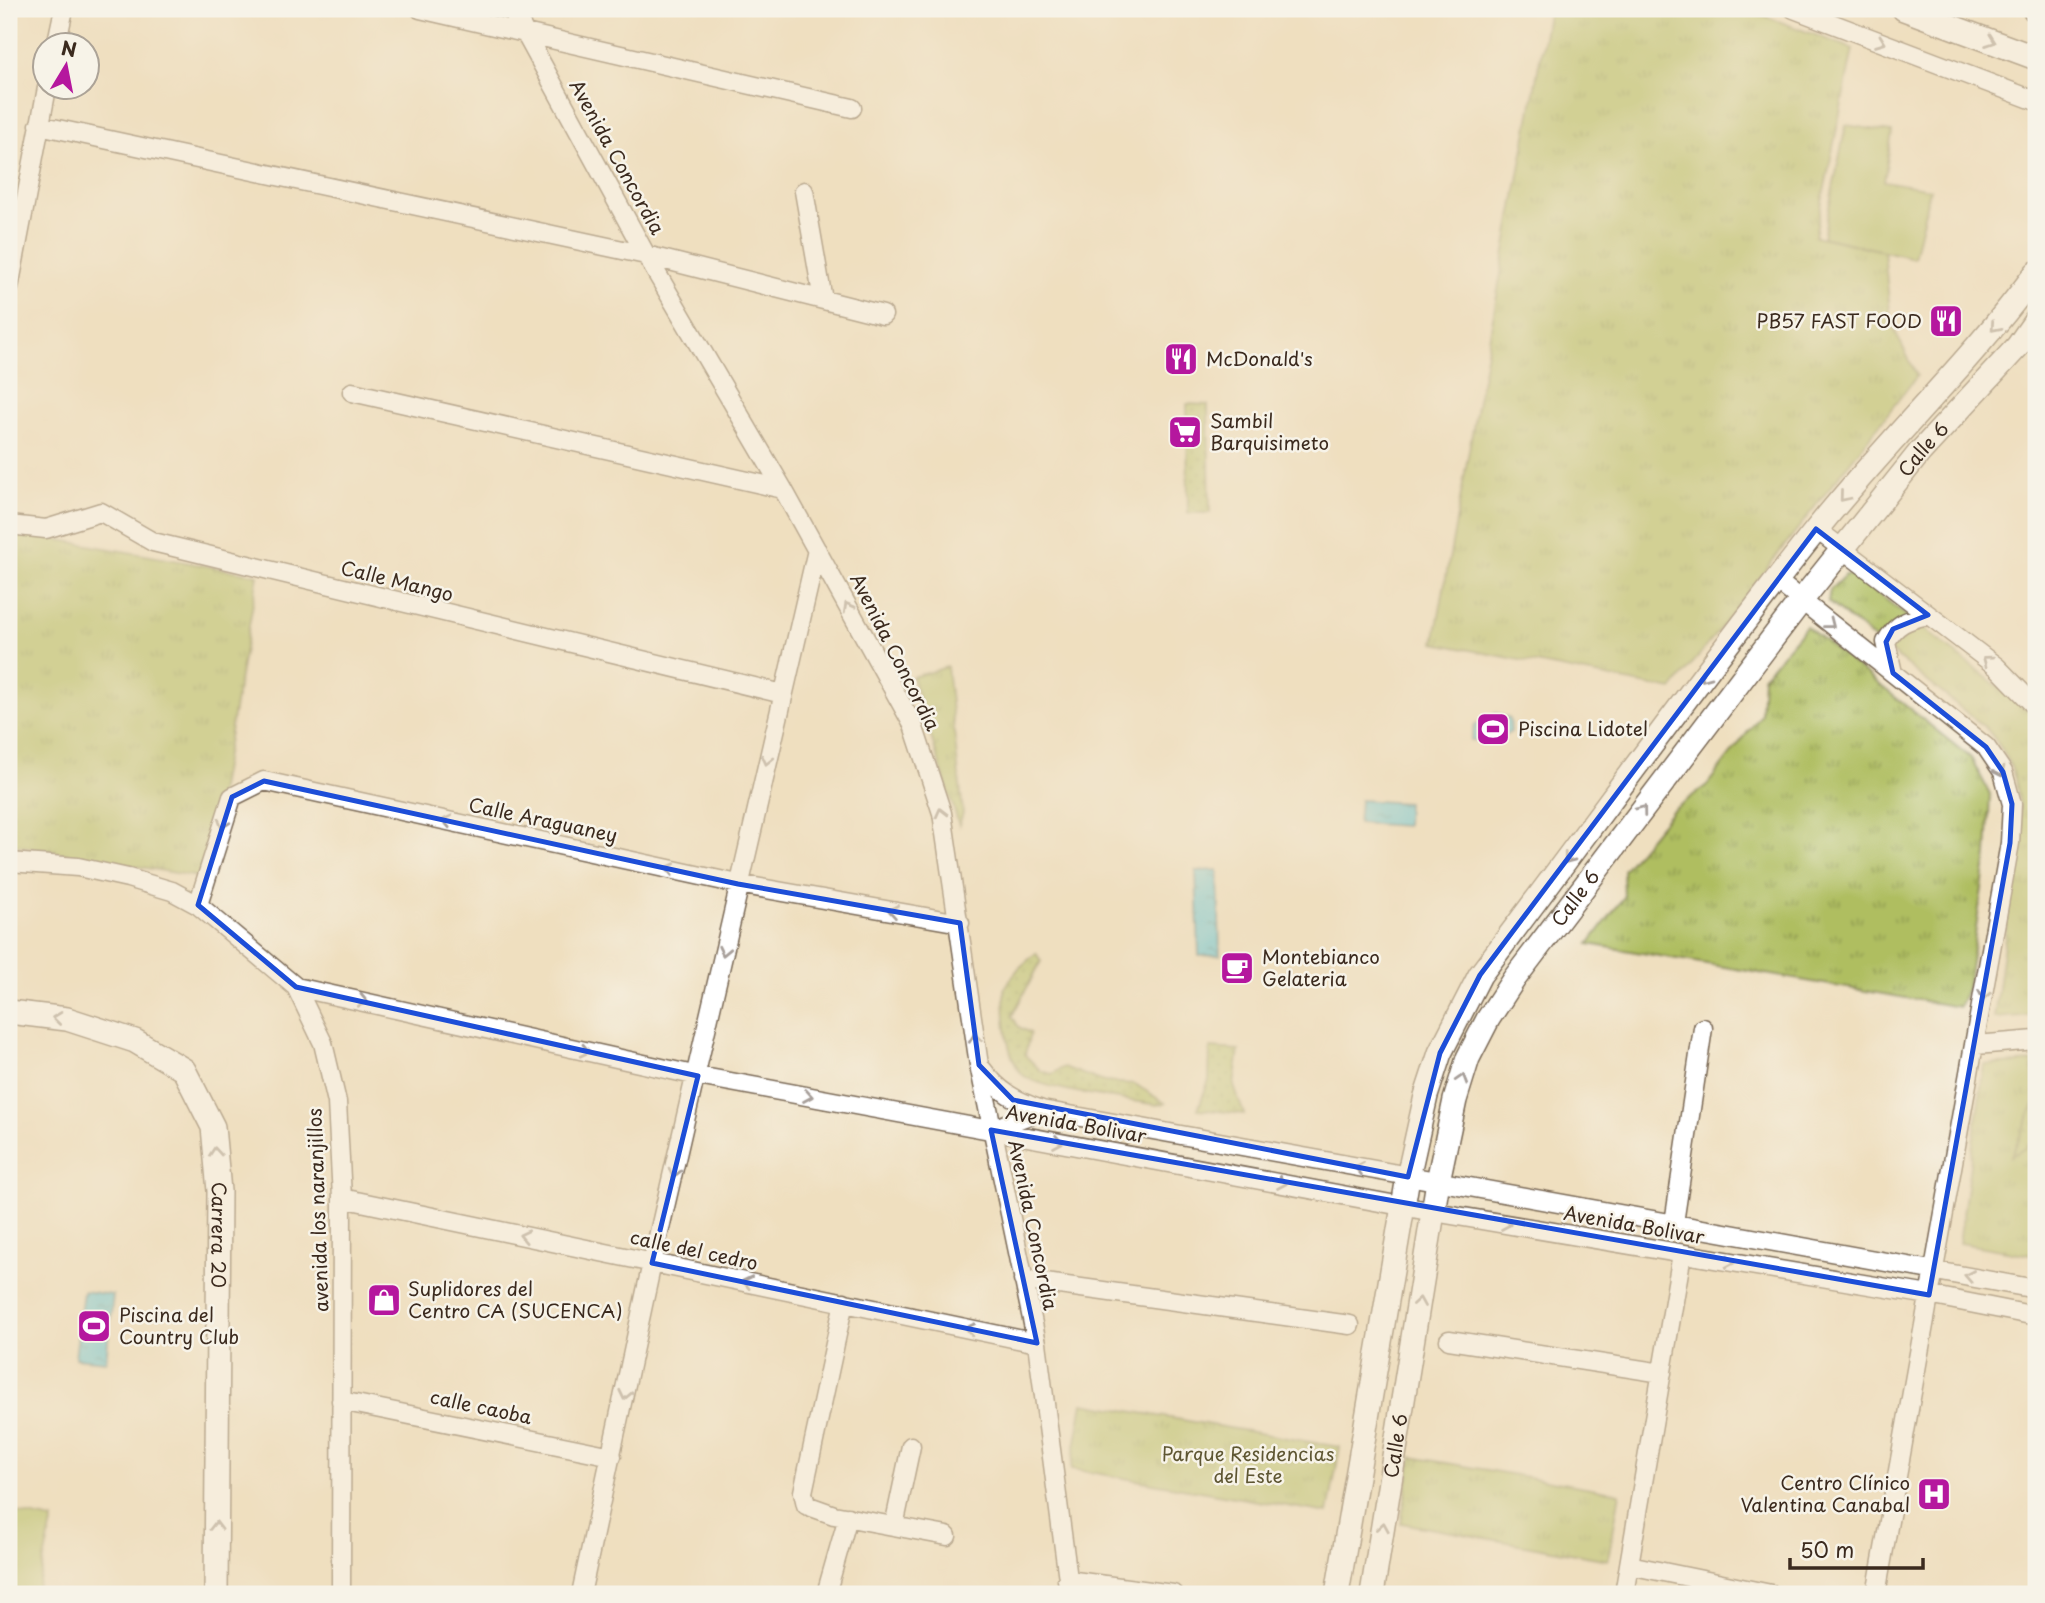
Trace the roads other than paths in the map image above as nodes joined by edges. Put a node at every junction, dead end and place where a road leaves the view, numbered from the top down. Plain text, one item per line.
1 (64, 9) edge
2 (420, 9) edge
3 (512, 9) edge
4 (1794, 9) edge
5 (1904, 9) edge
6 (524, 31) junction
7 (59, 32) edge
8 (2036, 58) edge
9 (2036, 101) edge
10 (44, 102) edge
11 (852, 108) dead end
12 (39, 125) junction
13 (804, 191) dead end
14 (646, 255) junction
15 (2036, 273) edge
16 (9, 288) edge
17 (823, 300) junction
18 (883, 315) dead end
19 (2036, 320) edge
20 (352, 392) dead end
21 (783, 489) junction
22 (9, 525) edge
23 (1816, 529) junction
24 (1843, 549) junction
25 (817, 550) junction
26 (1777, 581) junction
27 (1801, 601) junction
28 (1928, 615) junction
29 (1893, 673) junction
30 (783, 694) junction
31 (2036, 707) edge
32 (9, 862) edge
33 (738, 884) junction
34 (198, 905) junction
35 (1530, 909) junction
36 (960, 923) junction
37 (1553, 927) junction
38 (296, 986) junction
39 (9, 1012) edge
40 (1703, 1028) dead end
41 (2036, 1040) edge
42 (1976, 1045) junction
43 (979, 1065) junction
44 (698, 1076) junction
45 (1042, 1110) junction
46 (991, 1129) junction
47 (1408, 1177) junction
48 (1438, 1181) junction
49 (342, 1198) junction
50 (1404, 1206) junction
51 (1434, 1212) junction
52 (1674, 1223) junction
53 (1682, 1254) junction
54 (652, 1263) junction
55 (1933, 1269) junction
56 (1023, 1280) junction
57 (2036, 1289) edge
58 (1929, 1295) junction
59 (844, 1303) junction
60 (2036, 1316) edge
61 (1350, 1325) dead end
62 (1450, 1340) dead end
63 (1037, 1343) junction
64 (1662, 1373) junction
65 (341, 1401) junction
66 (911, 1446) dead end
67 (612, 1456) junction
68 (848, 1517) junction
69 (894, 1526) junction
70 (947, 1536) dead end
71 (1629, 1565) junction
72 (1069, 1587) edge
73 (216, 1594) edge
74 (341, 1594) edge
75 (581, 1594) edge
76 (826, 1594) edge
77 (1173, 1594) edge
78 (1337, 1594) edge
79 (1371, 1594) edge
80 (1624, 1594) edge
81 (1765, 1594) edge
82 (1875, 1594) edge

1 - 7 street
2 - 6 street
3 - 6 street, Avenida Concordia
4 -> 9 street
5 -> 8 street
6 - 11 street
6 - 14 street, Avenida Concordia
10 - 12 street
12 - 14 street
12 - 16 street
13 - 17 street
14 - 17 street
14 - 21 street, Avenida Concordia
15 -> 23 street
17 - 18 street
19 - 24 street, Calle 6
20 - 21 street
21 - 25 street, Avenida Concordia
22 - 30 street, Calle Mango
23 - 24 street
23 - 26 street
24 - 27 street, Calle 6
24 - 28 street
25 - 30 street
36 -> 25 street, Avenida Concordia
26 - 27 street
26 -> 35 street
27 -> 29 street
37 -> 27 street, Calle 6
28 - 29 street
31 -> 28 street
29 -> 42 street
30 -> 33 street
32 - 34 street, avenida los naranjillos
33 -> 34 street, Calle Araguaney
36 -> 33 street, Calle Araguaney
33 -> 44 street
34 - 38 street, avenida los naranjillos
35 - 37 street
35 - 47 street
43 -> 36 street, Avenida Concordia
48 -> 37 street, Calle 6
38 -> 44 street
38 - 49 street, avenida los naranjillos
73 -> 39 street, Carrera 20
40 - 52 street
41 - 42 street
42 - 55 street
43 - 45 street
43 - 46 street, Avenida Concordia
44 -> 46 street
44 -> 54 street
45 - 46 street, Avenida Bolivar
47 -> 45 street, Avenida Bolivar
46 -> 50 street, Avenida Bolivar
46 - 56 street, Avenida Concordia
47 - 48 street, Avenida Bolivar
47 - 50 street
48 - 51 street, Calle 6
48 - 52 street, Avenida Bolivar
54 -> 49 street, calle del cedro
49 - 65 street, avenida los naranjillos
50 - 51 street, Avenida Bolivar
50 - 78 street
51 -> 53 street, Avenida Bolivar
79 -> 51 street, Calle 6
52 - 55 street, Avenida Bolivar
53 -> 58 street, Avenida Bolivar
53 - 64 street
59 -> 54 street, calle del cedro
54 -> 67 street
57 -> 55 street, Avenida Bolivar
55 - 58 street
56 - 61 street
56 - 63 street, Avenida Concordia
58 - 60 street, Avenida Bolivar
58 - 82 street
63 -> 59 street, calle del cedro
59 - 68 street
62 - 64 street
63 - 72 street, Avenida Concordia
64 - 71 street
65 - 67 street, calle caoba
65 - 74 street, avenida los naranjillos
66 - 69 street
67 - 75 street
68 - 69 street
68 - 76 street
69 - 70 street
71 - 80 street
71 - 81 street
72 - 77 street

